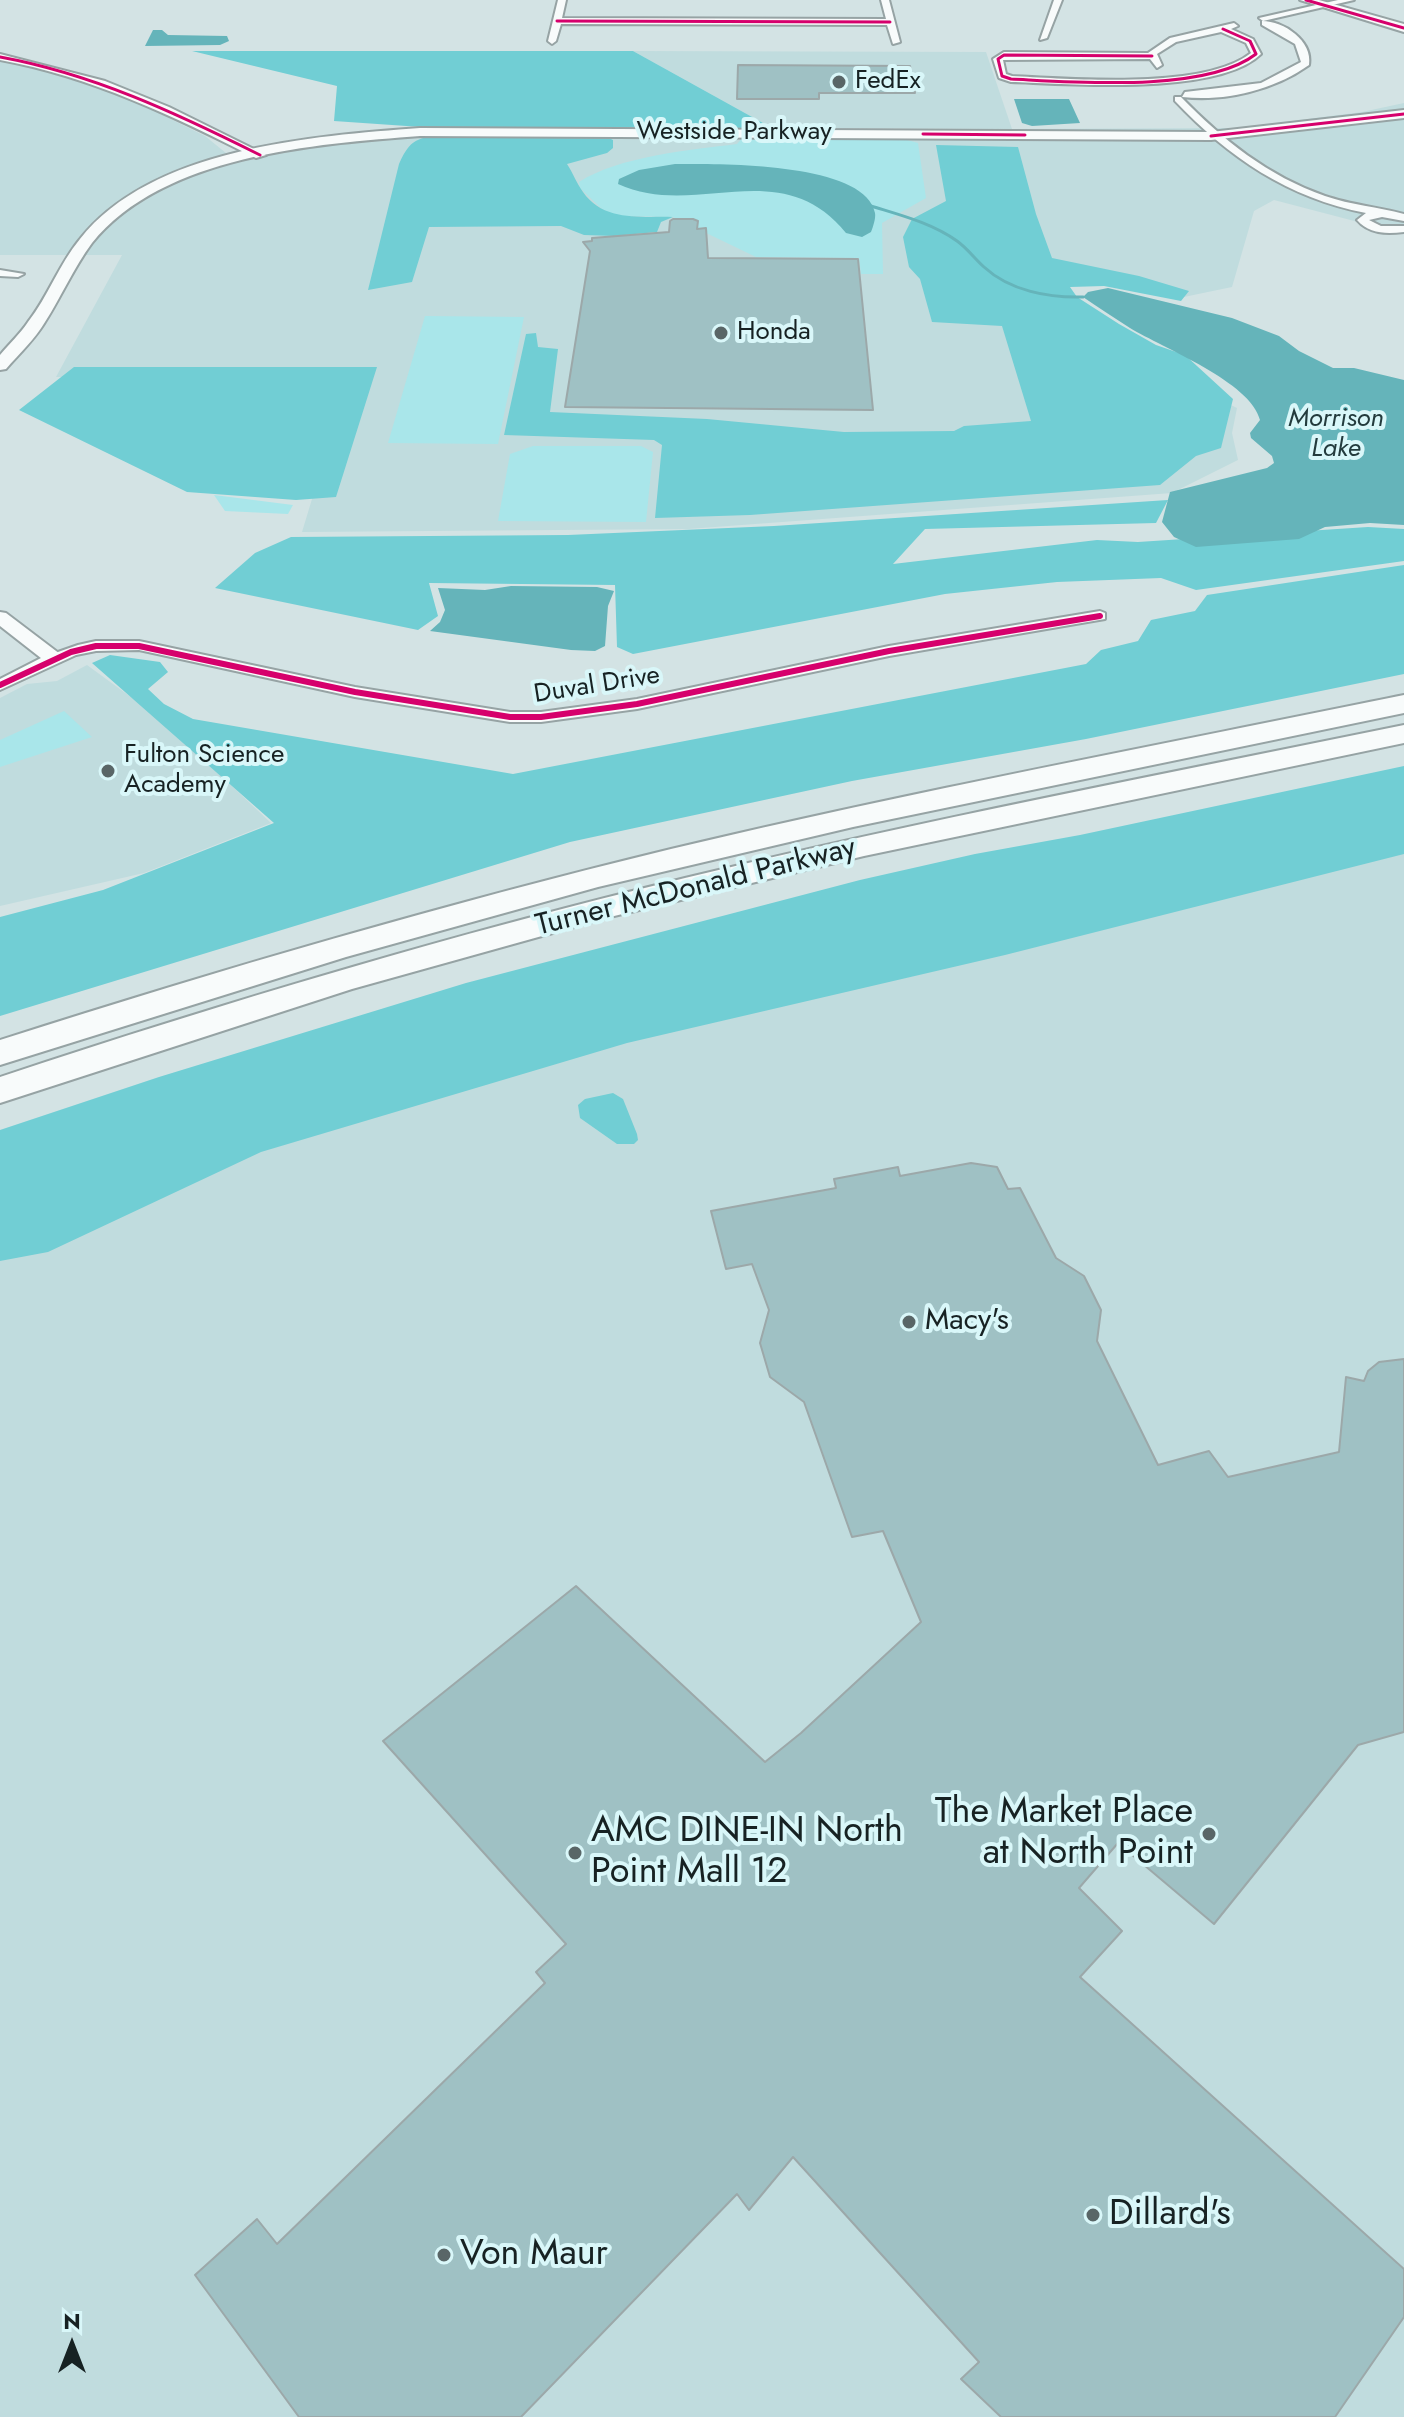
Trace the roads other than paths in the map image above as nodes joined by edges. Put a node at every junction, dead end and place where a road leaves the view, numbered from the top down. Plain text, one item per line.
1 (562, 0) edge
2 (885, 0) edge
3 (1058, 0) edge
4 (1306, 0) edge
5 (1335, 1) edge
6 (1364, 4) edge
7 (1404, 19) edge
8 (557, 21) junction
9 (1256, 21) junction
10 (890, 22) junction
11 (1404, 28) edge
12 (1223, 29) junction
13 (1043, 38) dead end
14 (552, 41) dead end
15 (896, 42) dead end
16 (1152, 56) junction
17 (0, 57) edge
18 (1165, 79) junction
19 (1174, 95) junction
20 (1404, 114) edge
21 (1271, 131) junction
22 (1104, 135) junction
23 (1211, 136) junction
24 (1239, 153) junction
25 (260, 155) junction
26 (1219, 155) joint
27 (1254, 181) dead end
28 (1381, 213) junction
29 (1404, 218) edge
30 (1363, 222) junction
31 (1401, 230) edge
32 (98, 255) dead end
33 (0, 273) edge
34 (18, 274) dead end
35 (62, 316) dead end
36 (0, 365) edge
37 (0, 385) edge
38 (1100, 616) dead end
39 (0, 617) edge
40 (53, 658) junction
41 (0, 685) edge
42 (1404, 704) edge
43 (1404, 734) edge
44 (0, 1053) edge
45 (0, 1090) edge

1 - 8 street
2 - 10 street
3 - 13 street
4 - 5 main road
5 - 6 main road
5 - 9 street
5 - 11 main road
6 - 7 main road
8 - 10 street
8 - 14 street
9 - 12 street
9 - 19 street
10 - 15 street
12 - 16 street
12 - 18 street
16 - 18 street
16 - 18 street
17 - 25 street
18 - 19 street
19 - 23 street
20 - 21 main road, Westside Parkway
21 - 23 main road, Westside Parkway
21 - 24 main road
22 - 23 main road, Westside Parkway
22 - 25 main road, Westside Parkway
22 - 26 main road
23 - 24 street
23 - 26 street
24 - 28 street
25 - 32 main road, Westside Parkway
25 - 36 main road, Westside Parkway
27 - 30 street
28 - 29 street
28 - 30 street
30 - 31 street
33 - 34 street
35 - 37 main road
38 - 40 street, Duval Drive
39 - 40 street
40 - 41 street, Duval Drive
42 - 44 highway, Turner McDonald Parkway
43 - 45 highway, Turner McDonald Parkway

